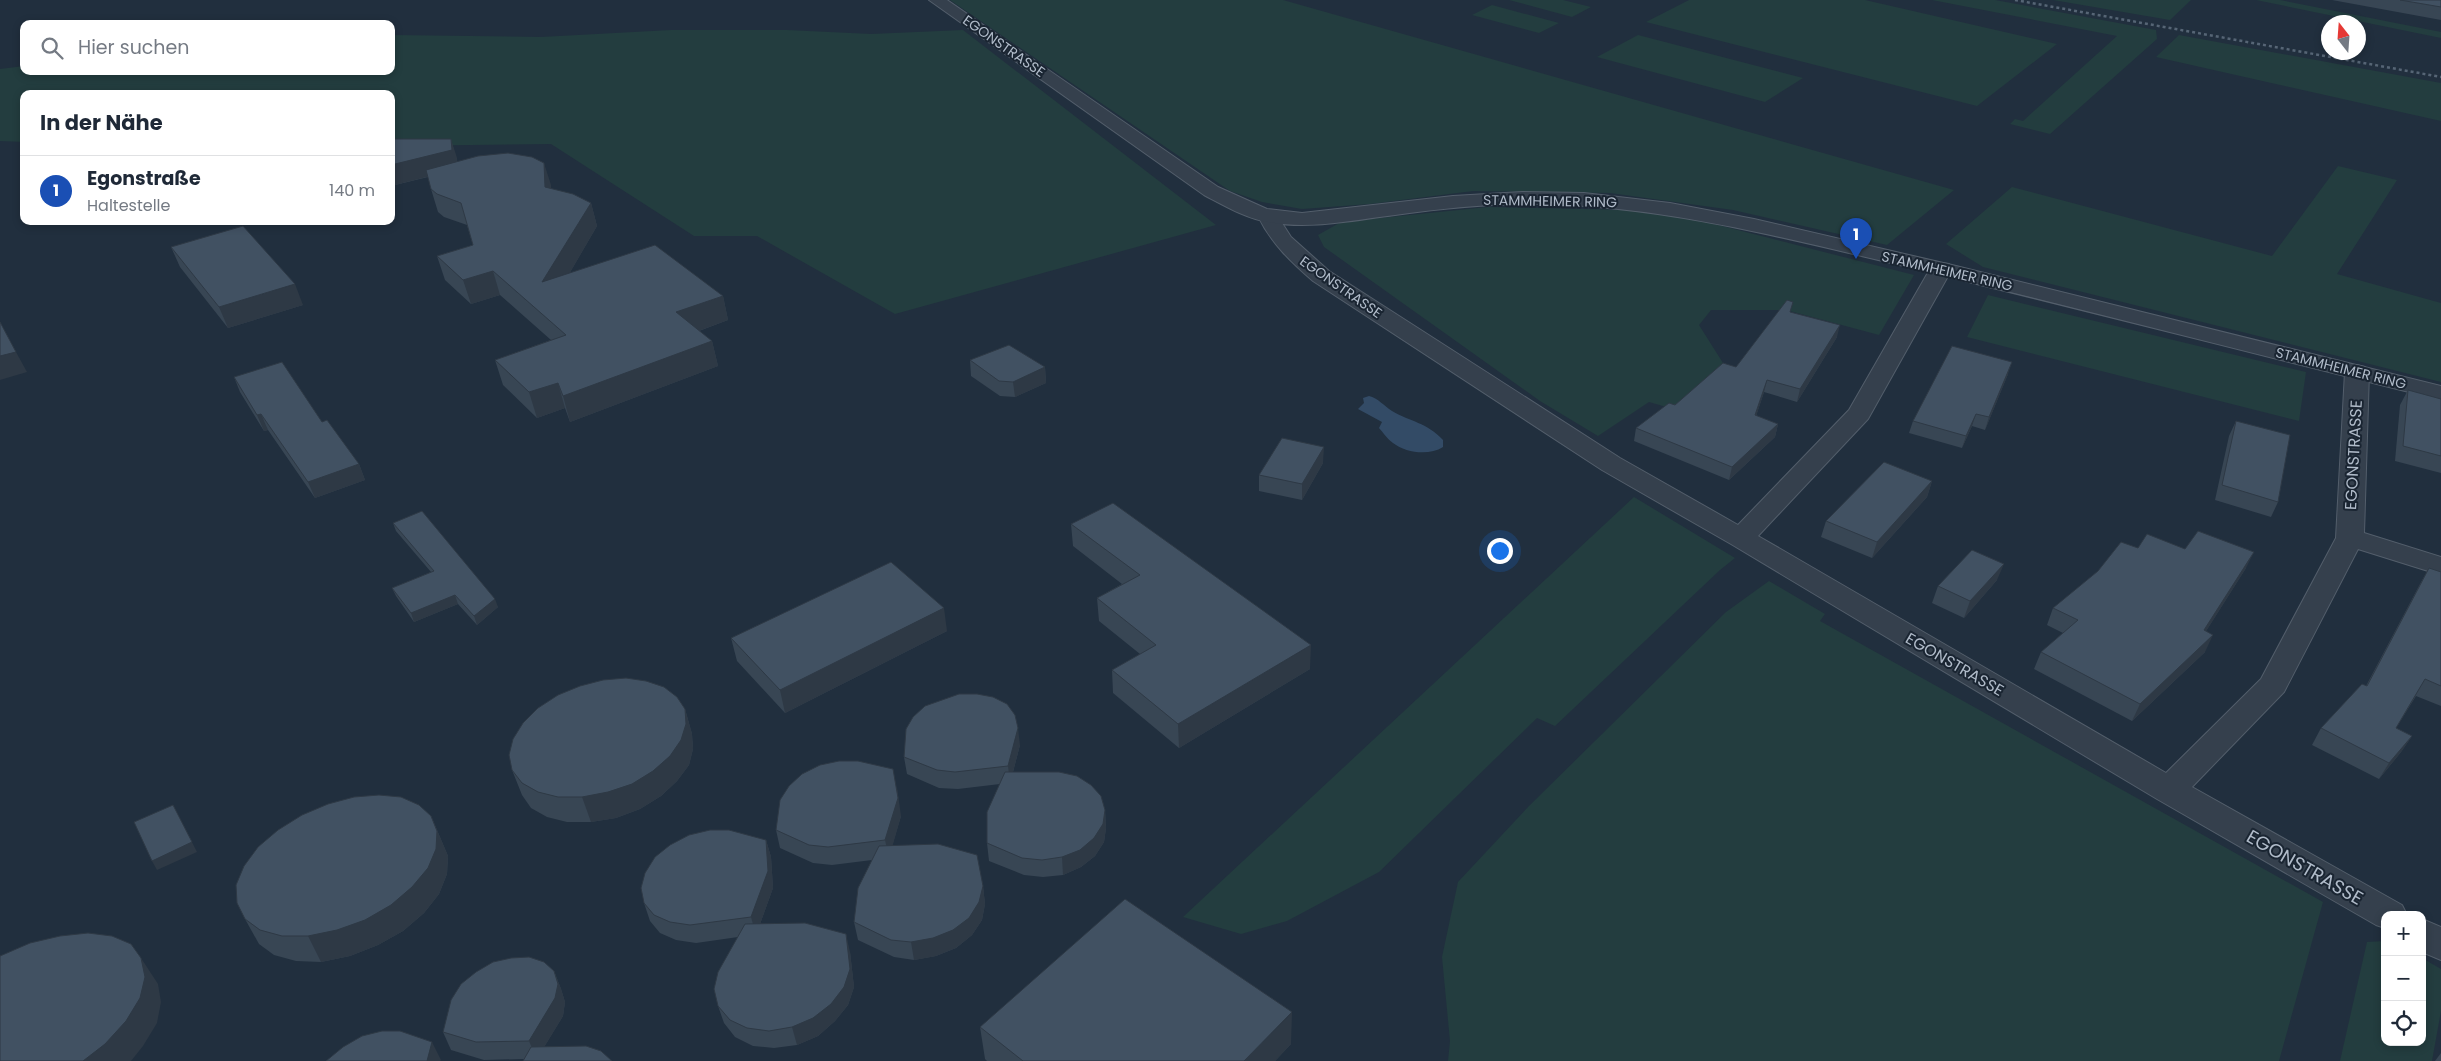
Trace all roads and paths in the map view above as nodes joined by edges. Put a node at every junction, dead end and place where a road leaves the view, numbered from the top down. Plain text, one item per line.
1 (937, 0) edge
2 (1268, 216) junction
3 (1941, 269) junction
4 (2357, 372) junction
5 (2441, 393) edge
6 (1741, 538) junction
7 (2350, 538) junction
8 (2441, 566) edge
9 (2169, 790) junction
10 (2382, 911) edge
11 (2426, 936) edge
12 (2441, 945) edge

1 - 2 street, EGONSTRASSE
2 - 3 street, STAMMHEIMER RING
2 - 6 street, EGONSTRASSE
3 - 4 street, STAMMHEIMER RING
3 - 6 street
4 - 5 street, STAMMHEIMER RING
4 - 7 street, EGONSTRASSE
6 - 9 street, EGONSTRASSE
7 - 8 street
7 - 9 street, EGONSTRASSE
9 - 10 street, EGONSTRASSE
11 - 12 street

